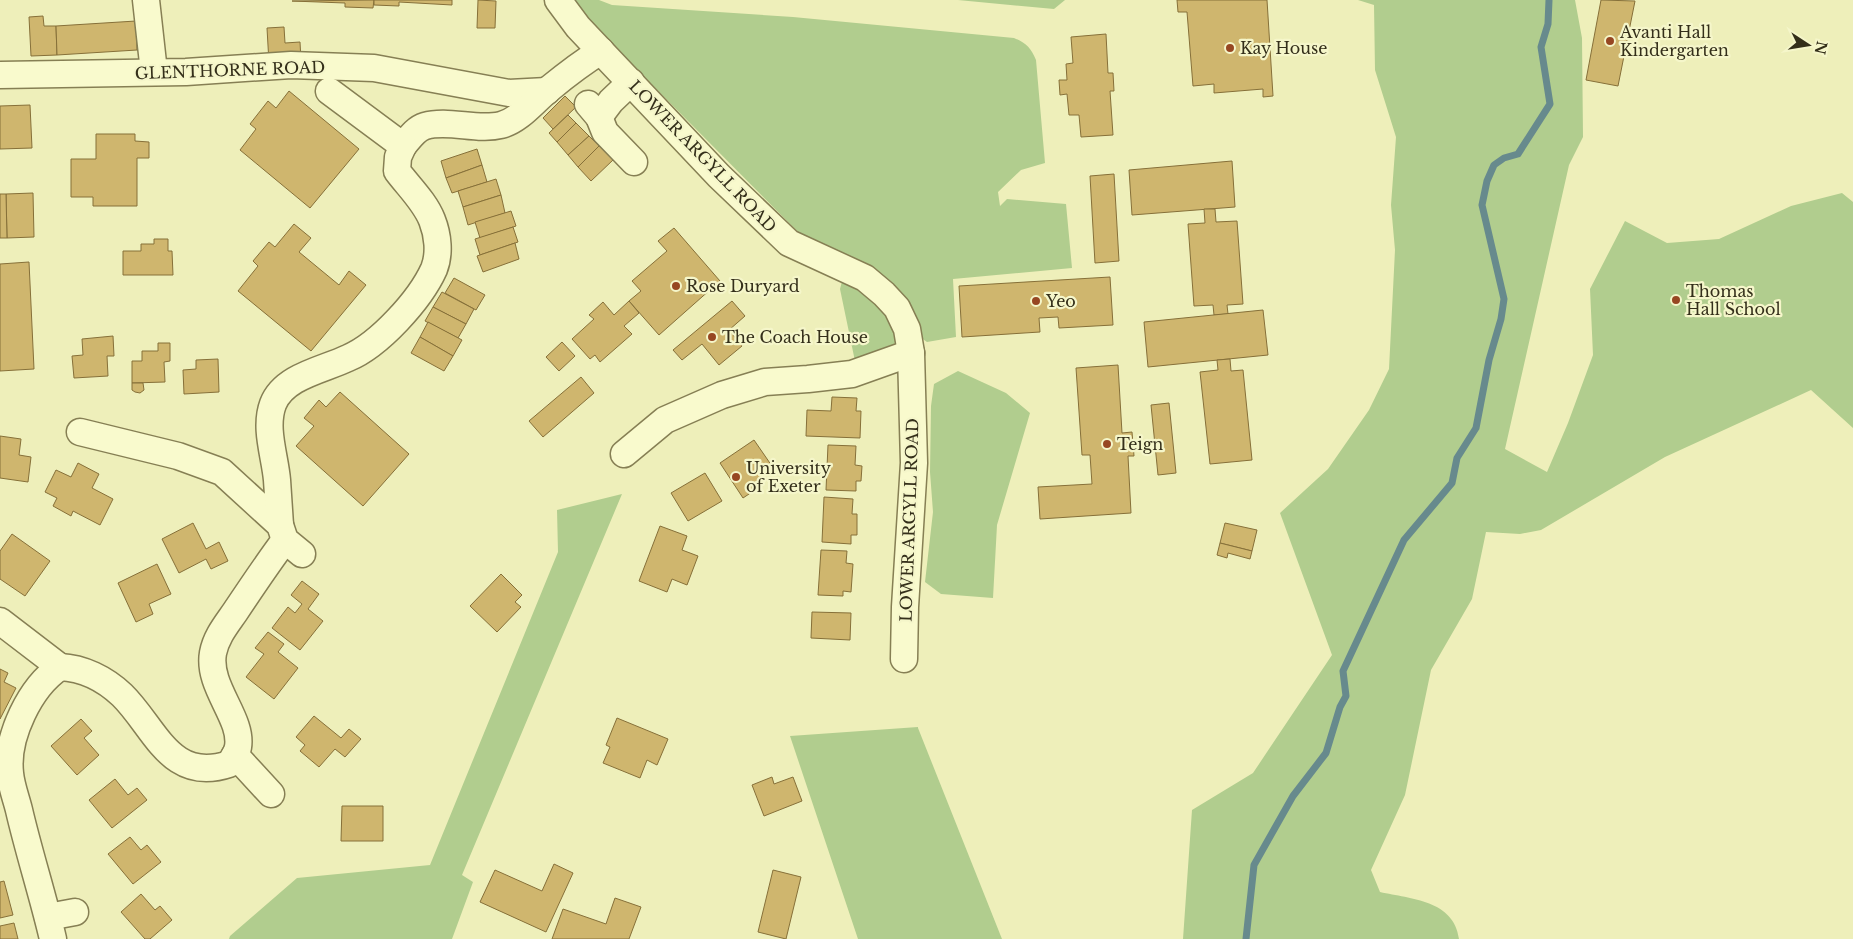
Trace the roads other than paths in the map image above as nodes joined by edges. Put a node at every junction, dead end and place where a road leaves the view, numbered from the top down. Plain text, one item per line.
1 (146, 0) edge
2 (558, 0) edge
3 (601, 50) junction
4 (154, 72) junction
5 (0, 75) edge
6 (631, 82) junction
7 (329, 91) dead end
8 (547, 91) junction
9 (403, 146) junction
10 (634, 162) dead end
11 (911, 353) junction
12 (80, 432) dead end
13 (624, 454) dead end
14 (289, 540) junction
15 (0, 621) edge
16 (904, 659) dead end
17 (60, 667) junction
18 (236, 755) junction
19 (271, 794) dead end
20 (75, 912) dead end
21 (50, 928) edge

1 - 4 street
2 - 3 street, LOWER ARGYLL ROAD
3 - 6 street, LOWER ARGYLL ROAD
3 - 8 street
4 - 5 street, GLENTHORNE ROAD
4 - 8 street, GLENTHORNE ROAD
6 - 10 street
6 - 11 street, LOWER ARGYLL ROAD
7 - 9 street
8 - 9 street
9 - 14 street
11 - 13 street
11 - 16 street, LOWER ARGYLL ROAD
12 - 14 street
14 - 18 street
15 - 17 street
17 - 18 street
17 - 21 street
18 - 19 street
20 - 21 street

